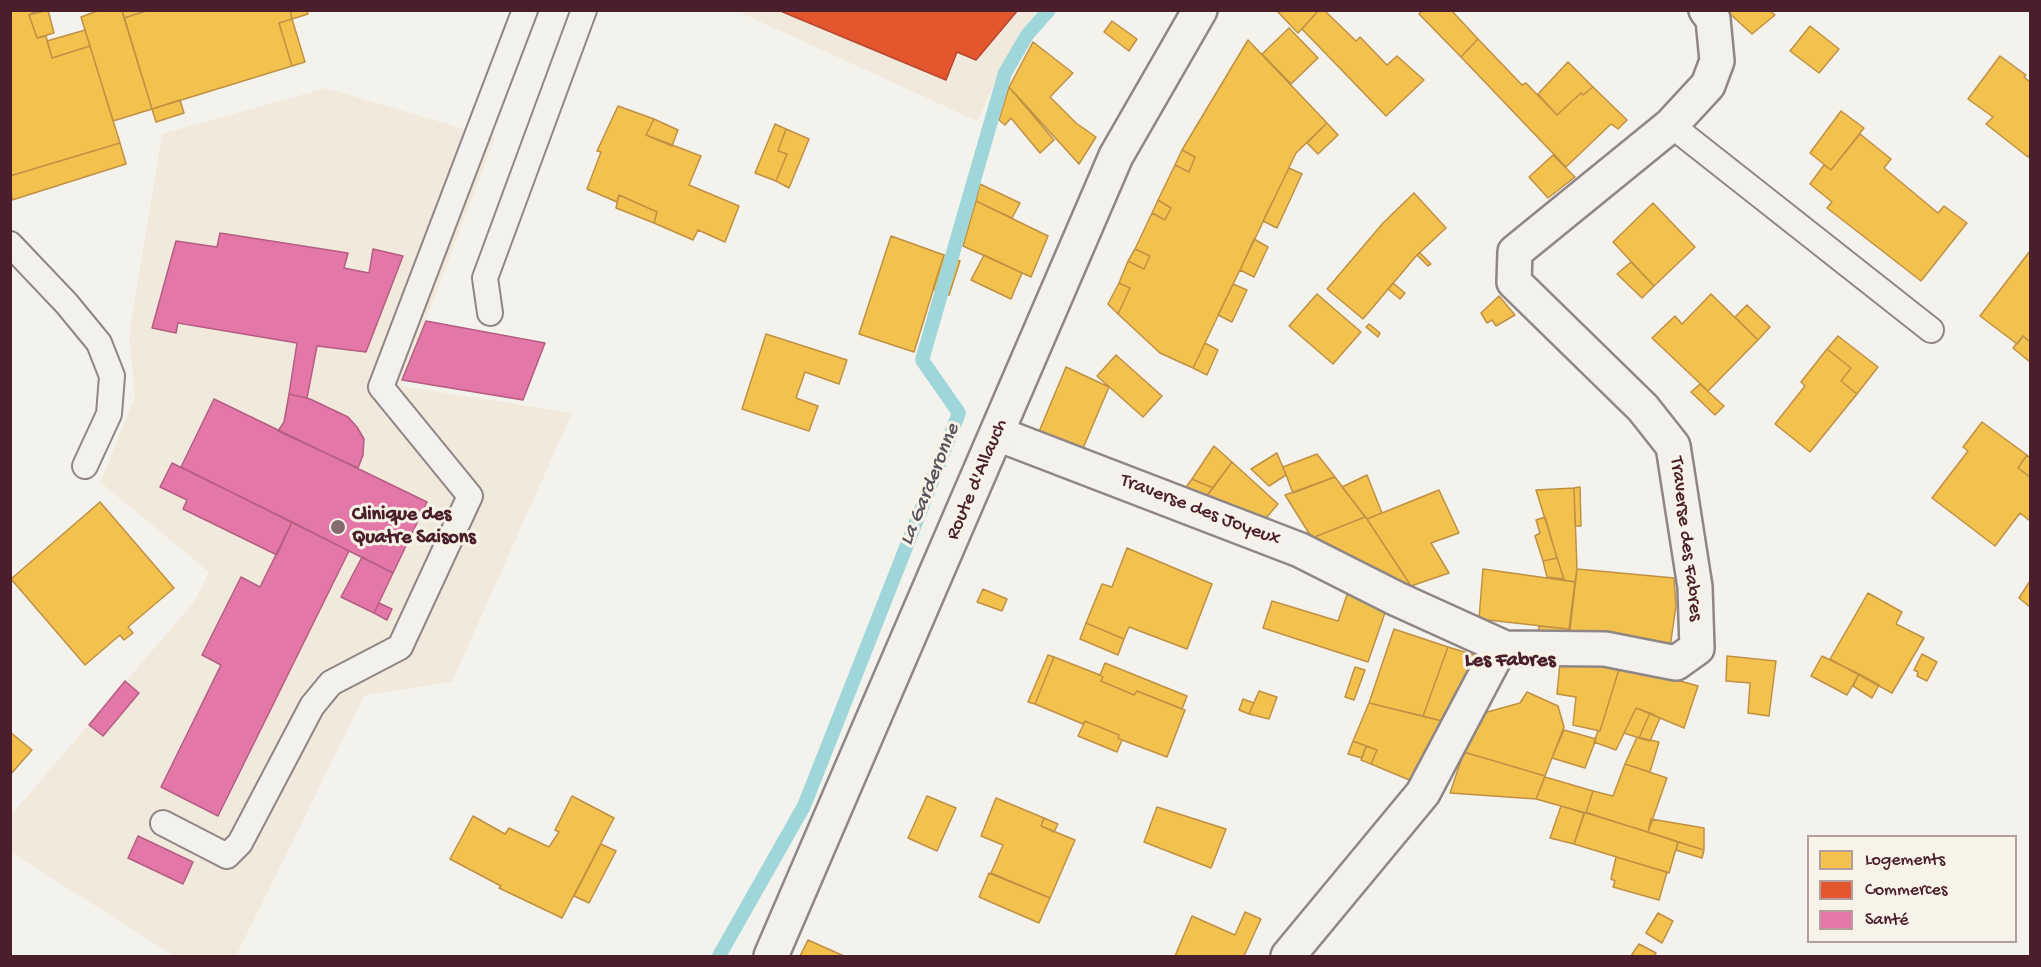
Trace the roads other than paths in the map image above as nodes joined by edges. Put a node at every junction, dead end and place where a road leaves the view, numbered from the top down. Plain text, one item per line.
1 (525, 10) edge
2 (584, 10) edge
3 (1200, 10) edge
4 (1706, 10) edge
5 (1671, 125) junction
6 (10, 244) edge
7 (490, 313) dead end
8 (1930, 330) dead end
9 (998, 434) junction
10 (85, 466) dead end
11 (1505, 648) junction
12 (164, 823) dead end
13 (771, 957) edge
14 (1288, 957) edge

1 - 12 lane
2 - 7 lane
3 - 9 street, Route d'Allauch
4 - 5 street, Traverse des Fabres
5 - 8 lane
5 - 11 street, Traverse des Fabres
6 - 10 lane
9 - 11 street, Traverse des Joyeux
9 - 13 street, Route d'Allauch
11 - 14 street

